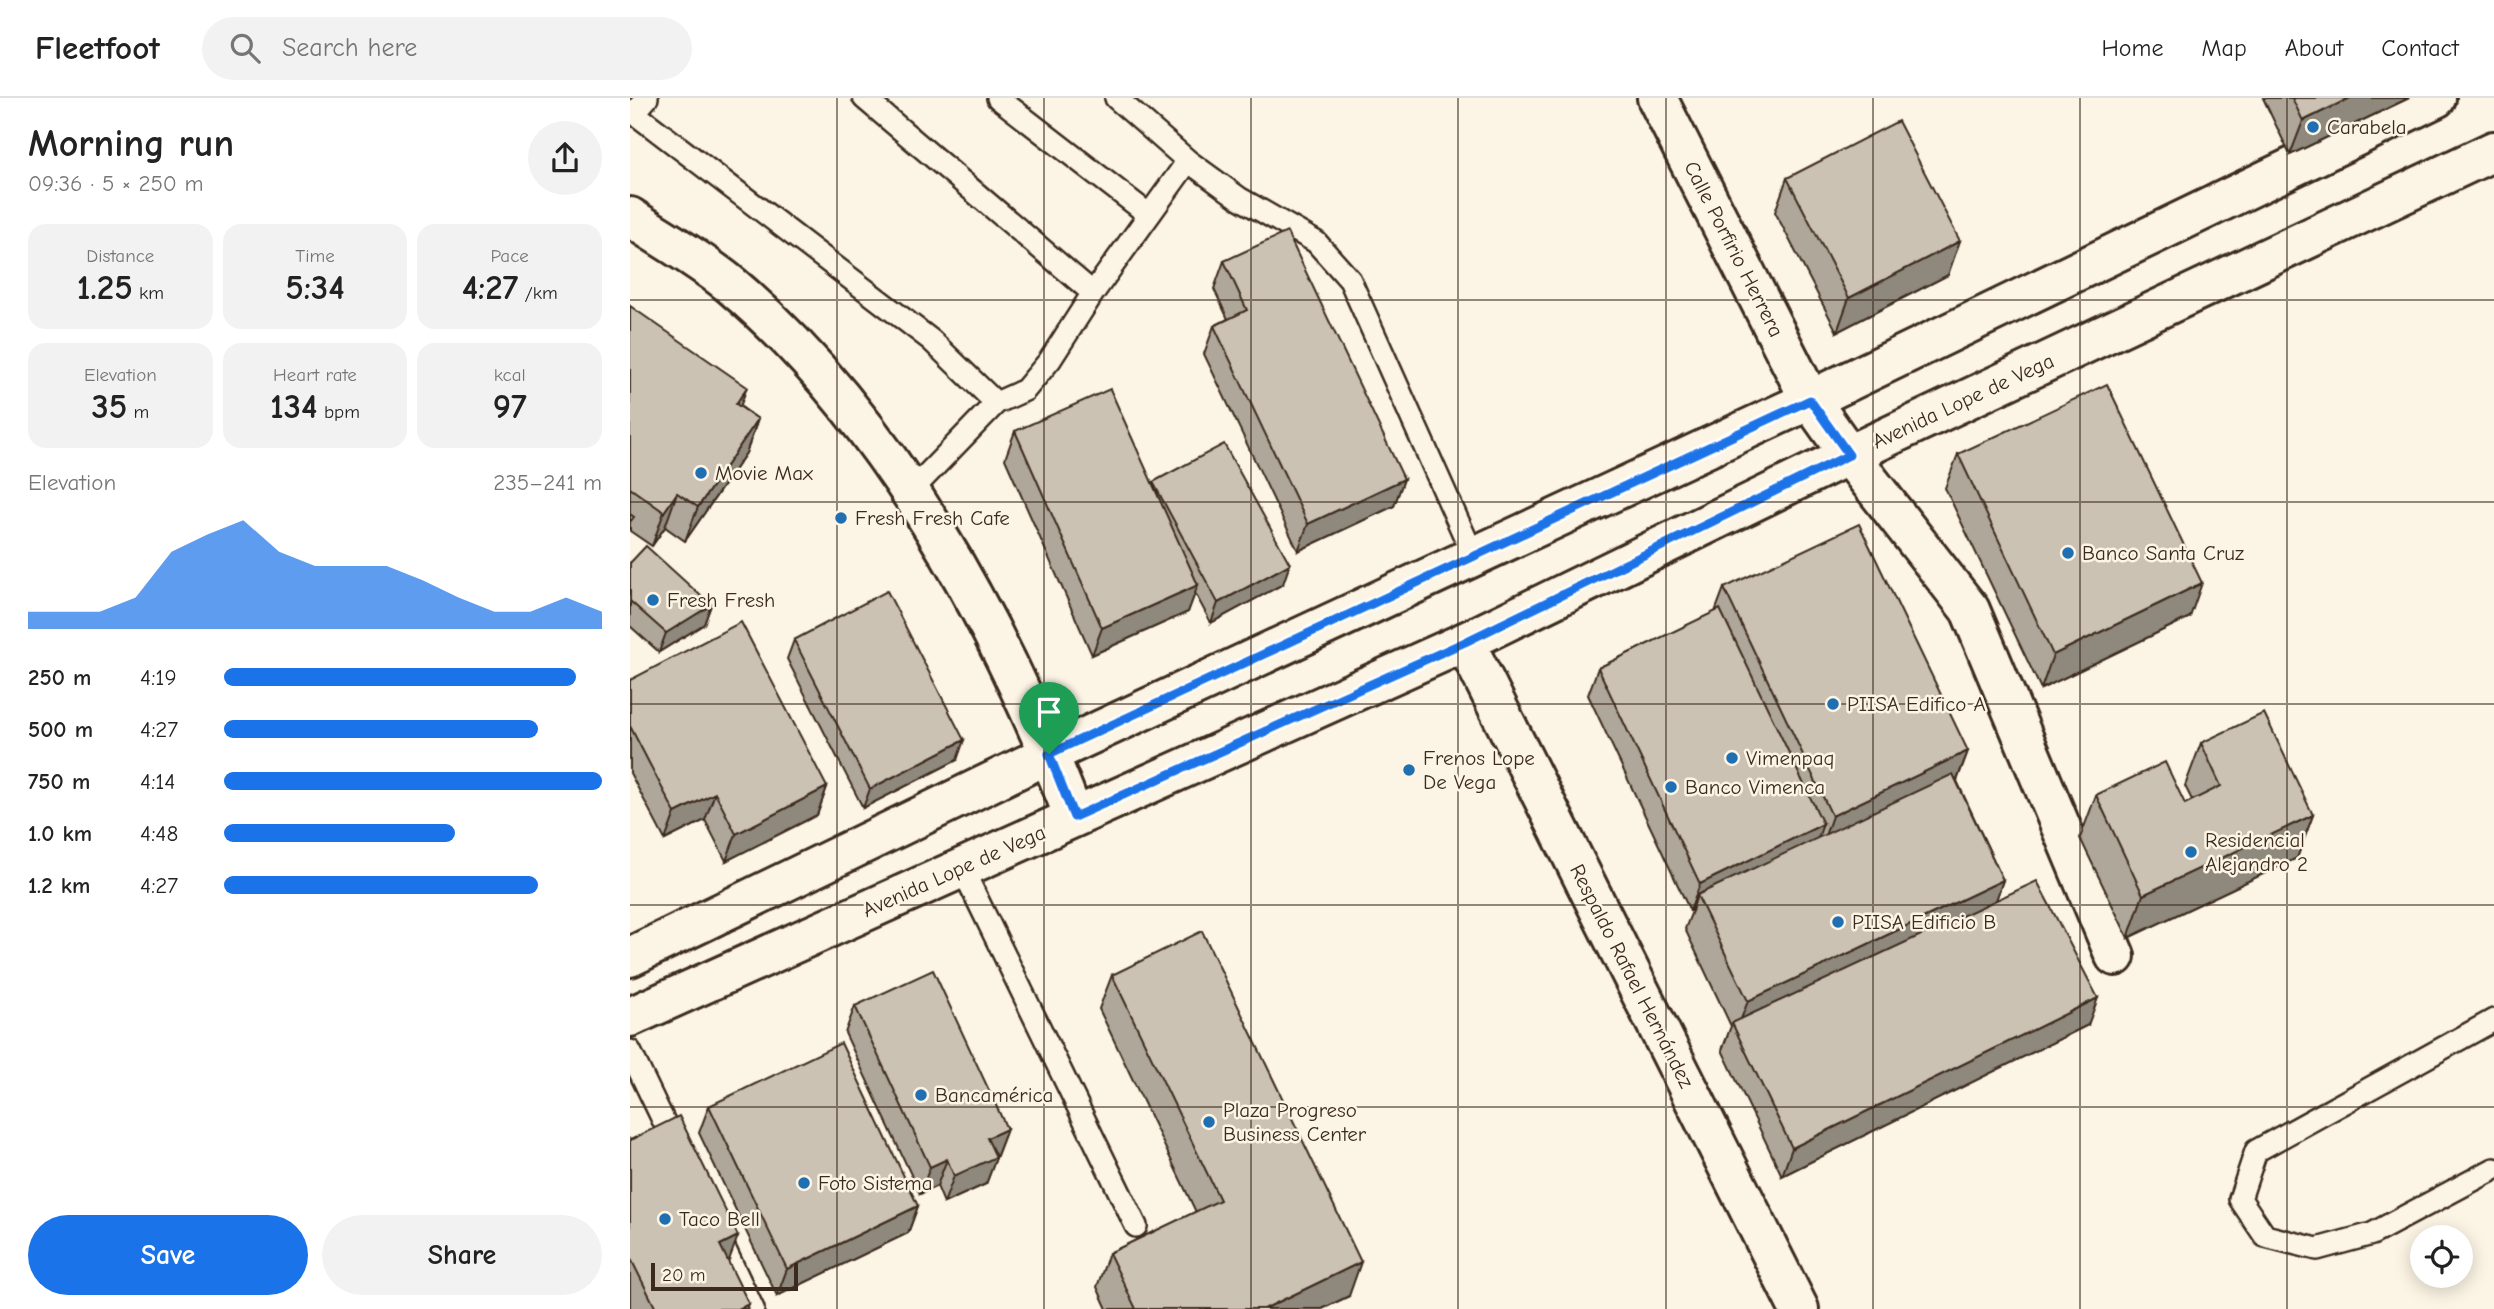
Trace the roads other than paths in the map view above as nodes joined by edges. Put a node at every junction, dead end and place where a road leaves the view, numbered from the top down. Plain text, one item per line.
1 (864, 98) edge
2 (998, 98) edge
3 (1116, 98) edge
4 (1657, 98) edge
5 (2436, 98) edge
6 (637, 107) edge
7 (2494, 151) edge
8 (1188, 161) junction
9 (1148, 214) junction
10 (630, 217) edge
11 (1093, 293) junction
12 (1810, 400) junction
13 (996, 404) junction
14 (1849, 455) junction
15 (912, 491) junction
16 (1474, 557) junction
17 (1465, 642) junction
18 (1049, 754) junction
19 (1074, 817) junction
20 (962, 868) junction
21 (2115, 956) dead end
22 (630, 957) edge
23 (630, 1017) edge
24 (2494, 1020) edge
25 (630, 1051) edge
26 (2494, 1168) edge
27 (688, 1174) edge
28 (706, 1211) edge
29 (1136, 1226) dead end
30 (753, 1309) edge
31 (1800, 1309) edge

1 - 11 lane
2 - 9 lane
3 - 8 lane
4 - 12 main road, Calle Porfirio Herrera
5 - 12 main road
6 - 13 lane
7 - 14 main road, Avenida Lope de Vega
8 - 9 lane
8 - 16 lane
9 - 11 lane
10 - 15 main road
11 - 13 lane
12 - 14 main road, Calle Porfirio Herrera
12 - 16 main road
13 - 15 lane
14 - 17 main road, Avenida Lope de Vega
14 - 21 main road, Calle Porfirio Herrera
15 - 18 main road
16 - 18 main road
17 - 19 main road, Avenida Lope de Vega
17 - 31 main road, Respaldo Rafael Hernández
18 - 19 main road
18 - 22 main road
19 - 20 main road, Avenida Lope de Vega
20 - 23 main road, Avenida Lope de Vega
20 - 29 lane
24 - 26 lane
25 - 27 lane
28 - 30 lane

